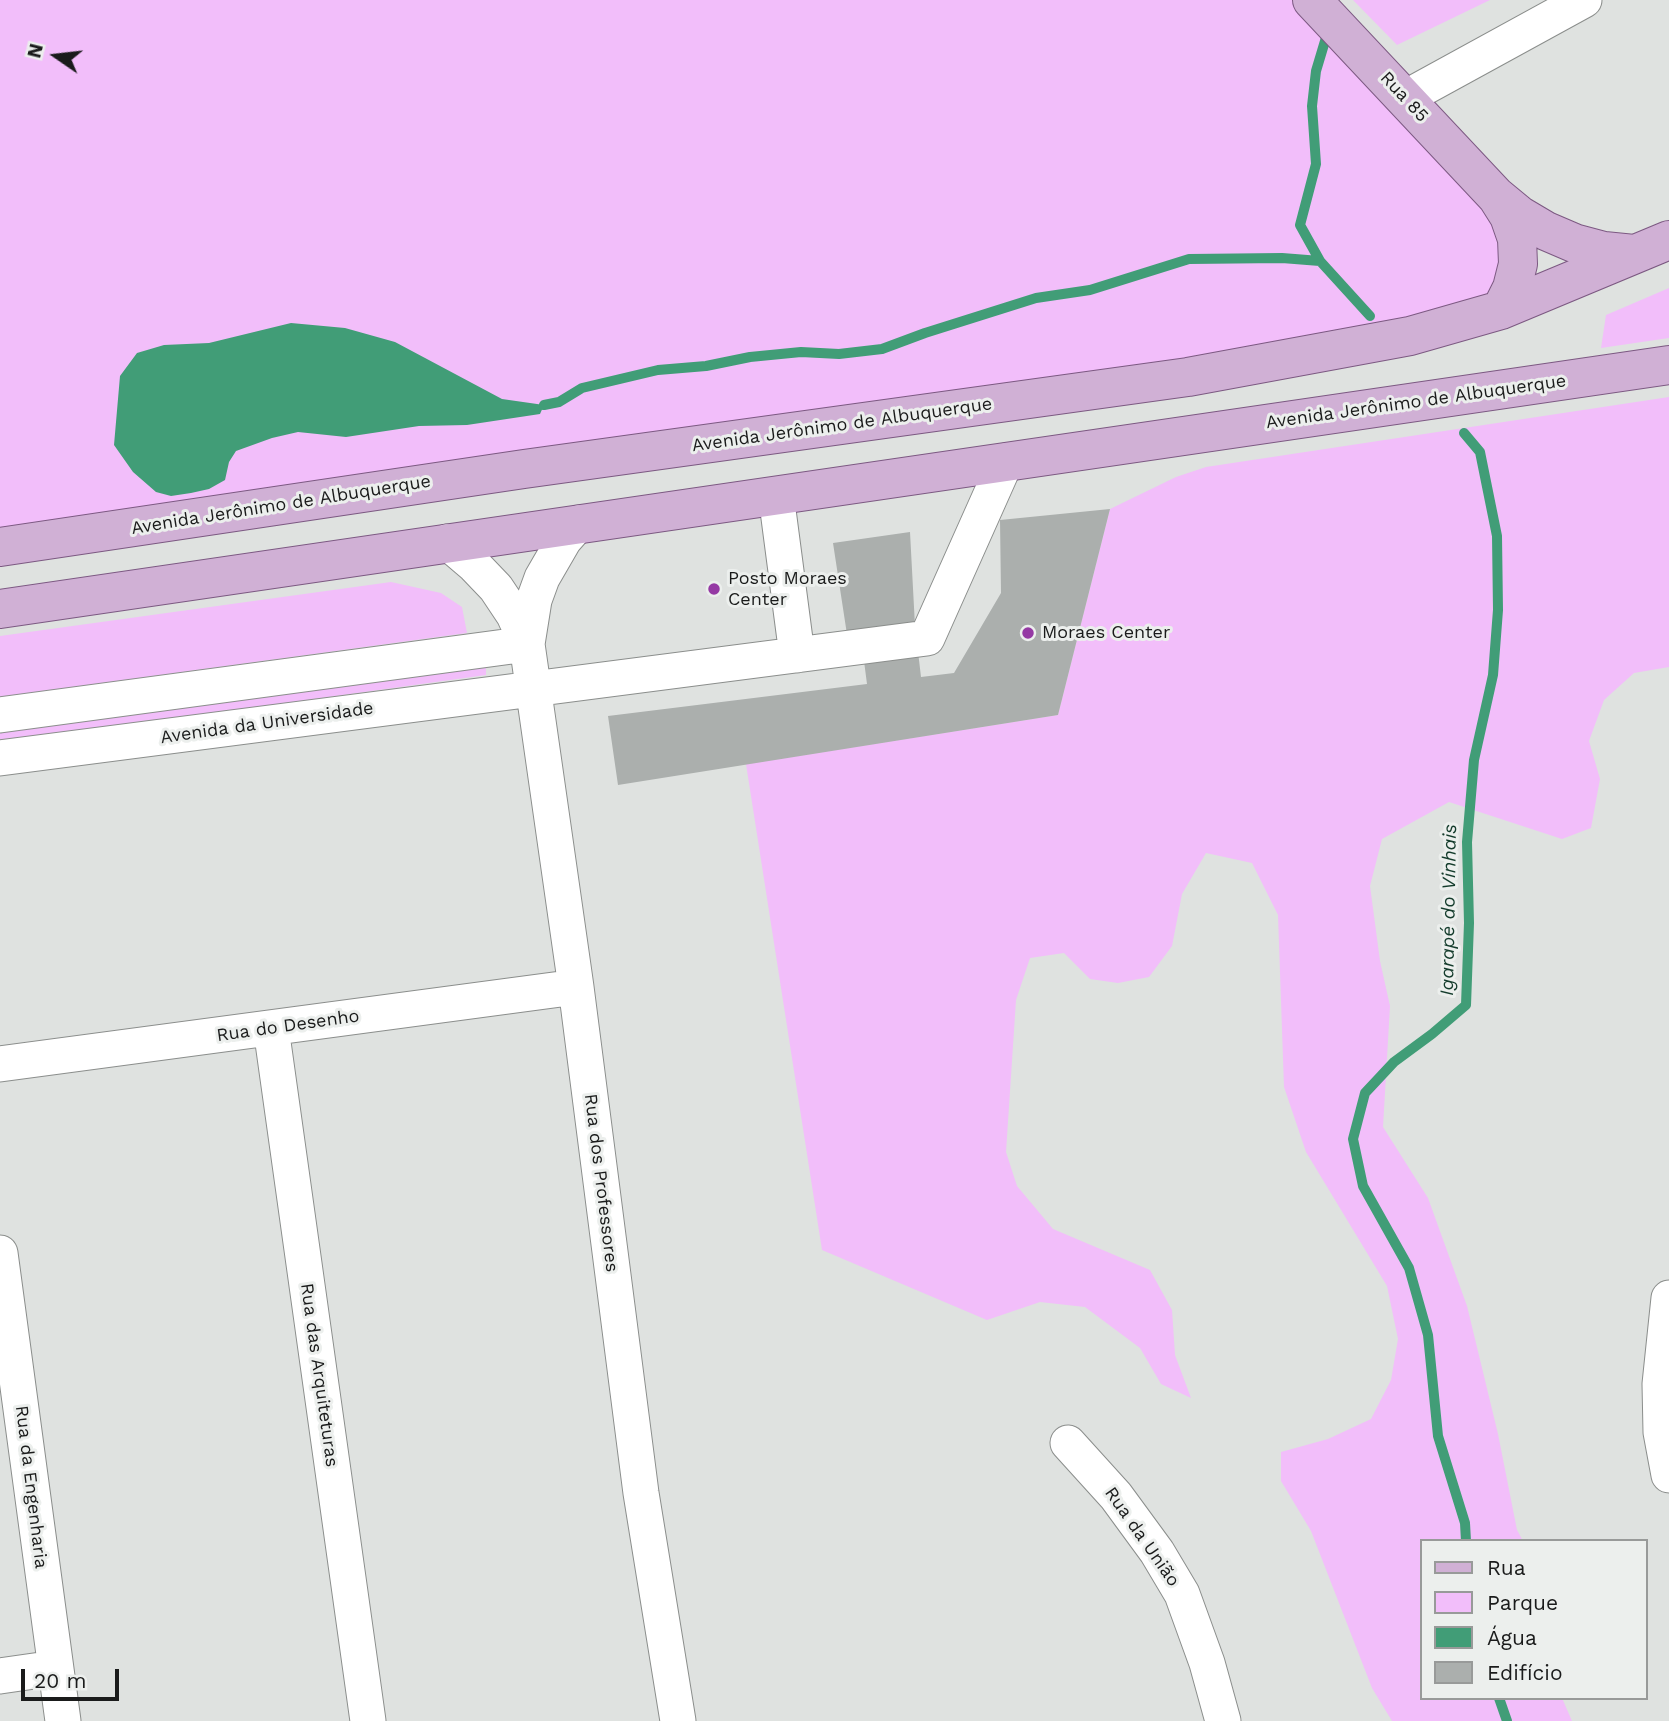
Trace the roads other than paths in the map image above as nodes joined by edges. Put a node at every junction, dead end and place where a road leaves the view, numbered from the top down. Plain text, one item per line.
1 (1584, 0) edge
2 (1314, 2) edge
3 (1405, 98) junction
4 (1496, 196) junction
5 (1669, 240) edge
6 (1634, 254) junction
7 (1501, 310) junction
8 (1669, 365) edge
9 (1006, 461) junction
10 (776, 495) junction
11 (579, 523) junction
12 (447, 542) junction
13 (0, 547) edge
14 (0, 609) edge
15 (527, 645) junction
16 (797, 654) junction
17 (534, 687) junction
18 (0, 715) edge
19 (0, 758) edge
20 (576, 987) junction
21 (271, 1028) junction
22 (0, 1064) edge
23 (0, 1253) edge
24 (1669, 1298) edge
25 (8, 1372) edge
26 (1068, 1443) dead end
27 (1669, 1475) edge
28 (55, 1668) junction
29 (0, 1676) edge
30 (62, 1721) edge
31 (368, 1721) edge
32 (678, 1721) edge
33 (1223, 1721) edge

1 - 3 street
2 - 3 main road, Rua 85
3 - 4 main road, Rua 85
4 - 6 main road, Rua 85
4 - 7 main road, Rua 85
5 - 6 main road, Avenida Jerônimo de Albuquerque
6 - 7 main road, Avenida Jerônimo de Albuquerque
7 - 13 main road, Avenida Jerônimo de Albuquerque
8 - 9 main road, Avenida Jerônimo de Albuquerque
9 - 10 main road, Avenida Jerônimo de Albuquerque
9 - 16 street, Avenida da Universidade
10 - 11 main road, Avenida Jerônimo de Albuquerque
10 - 16 street
11 - 12 main road, Avenida Jerônimo de Albuquerque
11 - 15 street, Rua dos Professores
12 - 14 main road, Avenida Jerônimo de Albuquerque
12 - 15 street, Rua dos Professores
15 - 17 street, Rua dos Professores
15 - 18 street
16 - 17 street, Avenida da Universidade
17 - 19 street, Avenida da Universidade
17 - 20 street, Rua dos Professores
20 - 21 street, Rua do Desenho
20 - 32 street, Rua dos Professores
21 - 22 street, Rua do Desenho
21 - 31 street, Rua das Arquiteturas
23 - 25 street, Rua da Engenharia
24 - 27 street
25 - 28 street, Rua da Engenharia
26 - 33 street, Rua da União
28 - 29 street
28 - 30 street, Rua da Engenharia

